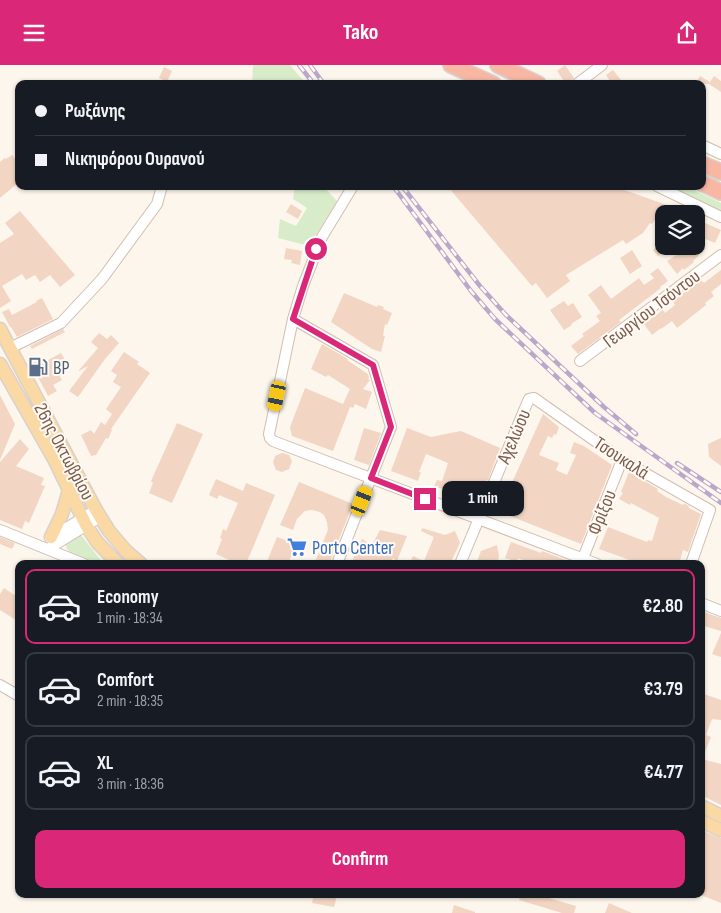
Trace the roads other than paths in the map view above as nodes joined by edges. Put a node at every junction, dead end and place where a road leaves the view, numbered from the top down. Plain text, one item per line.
1 (451, 65) edge
2 (498, 65) edge
3 (602, 65) edge
4 (484, 80) edge
5 (530, 80) edge
6 (584, 80) edge
7 (706, 147) edge
8 (721, 154) edge
9 (706, 165) edge
10 (721, 172) edge
11 (706, 185) edge
12 (161, 190) edge
13 (351, 190) edge
14 (665, 190) edge
15 (721, 192) edge
16 (721, 217) edge
17 (721, 255) edge
18 (293, 319) junction
19 (0, 329) edge
20 (10, 348) junction
21 (580, 361) dead end
22 (0, 364) edge
23 (537, 399) joint
24 (622, 460) junction
25 (371, 478) junction
26 (69, 490) junction
27 (98, 514) junction
28 (479, 519) junction
29 (84, 522) junction
30 (0, 530) edge
31 (46, 543) junction
32 (77, 560) edge
33 (114, 560) edge
34 (136, 560) edge
35 (340, 560) edge
36 (462, 560) edge
37 (580, 560) edge
38 (582, 560) edge
39 (693, 560) edge
40 (705, 605) edge
41 (721, 611) edge
42 (0, 685) edge
43 (15, 694) edge
44 (705, 808) edge
45 (721, 816) edge
46 (705, 823) edge
47 (721, 829) edge

1 - 4 highway
2 - 5 highway
3 - 6 street
7 - 8 street
9 - 10 highway
11 - 15 highway
12 - 20 street
13 - 18 street
14 - 16 street
17 - 21 street, Γεωργίου Τσόντου
18 - 25 street
18 - 25 street
19 - 20 main road, 26ης Οκτωβρίου
20 - 27 main road, 26ης Οκτωβρίου
22 - 26 main road, 26ης Οκτωβρίου
23 - 24 street, Τσουκαλά
23 - 28 street, Αχελώου
24 - 38 street, Φρίξου
24 - 39 street, Τσουκαλά
25 - 28 street
25 - 35 street
26 - 29 main road, 26ης Οκτωβρίου
26 - 31 main road
27 - 29 street
27 - 34 main road, 26ης Οκτωβρίου
28 - 36 street, Αχελώου
28 - 37 street
29 - 31 street
29 - 33 main road, 26ης Οκτωβρίου
30 - 31 street
31 - 32 street
40 - 41 street
42 - 43 street
44 - 45 main road
46 - 47 main road

